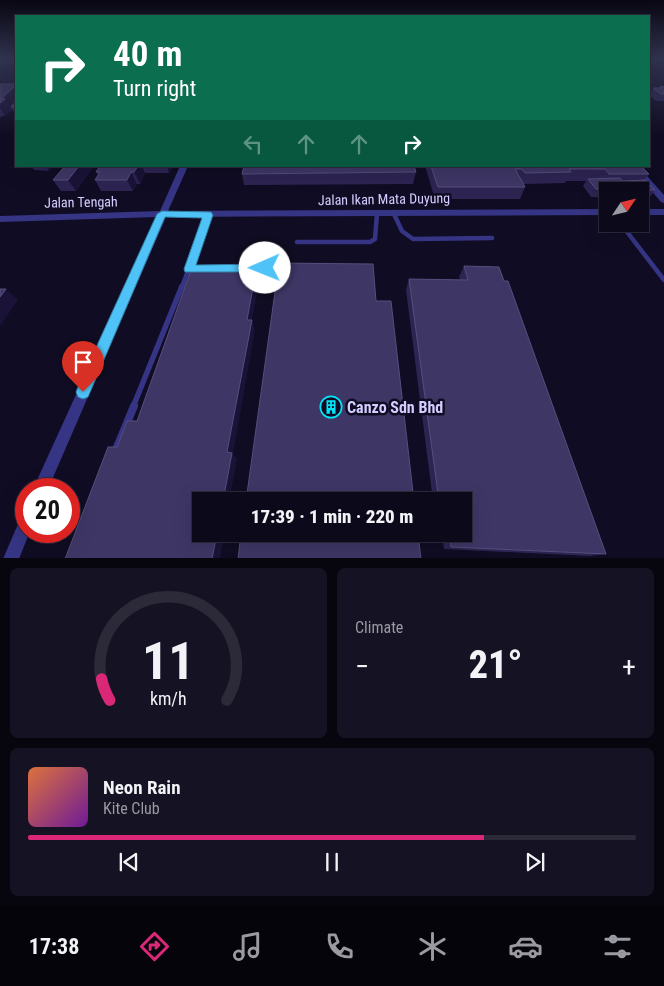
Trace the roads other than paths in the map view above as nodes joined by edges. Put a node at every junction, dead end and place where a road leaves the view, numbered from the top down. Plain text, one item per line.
1 (184, 167) edge
2 (635, 167) edge
3 (664, 200) edge
4 (393, 212) junction
5 (599, 212) edge
6 (649, 212) edge
7 (664, 212) edge
8 (162, 214) junction
9 (377, 214) junction
10 (208, 215) junction
11 (0, 220) edge
12 (627, 232) edge
13 (492, 238) dead end
14 (297, 242) dead end
15 (265, 268) dead end
16 (189, 269) junction
17 (664, 280) edge
18 (112, 459) edge
19 (45, 478) edge
20 (17, 543) edge
21 (11, 558) edge

1 - 8 street
2 - 3 street
4 - 5 street, Jalan Ikan Mata Duyung
4 - 9 street, Jalan Ikan Mata Duyung
4 - 13 lane
6 - 7 street
8 - 10 street, Jalan Ikan Mata Duyung
8 - 11 street, Jalan Tengah
8 - 19 street
9 - 10 street, Jalan Ikan Mata Duyung
9 - 14 lane
10 - 16 lane
12 - 17 lane
15 - 16 lane
16 - 18 lane
20 - 21 street

